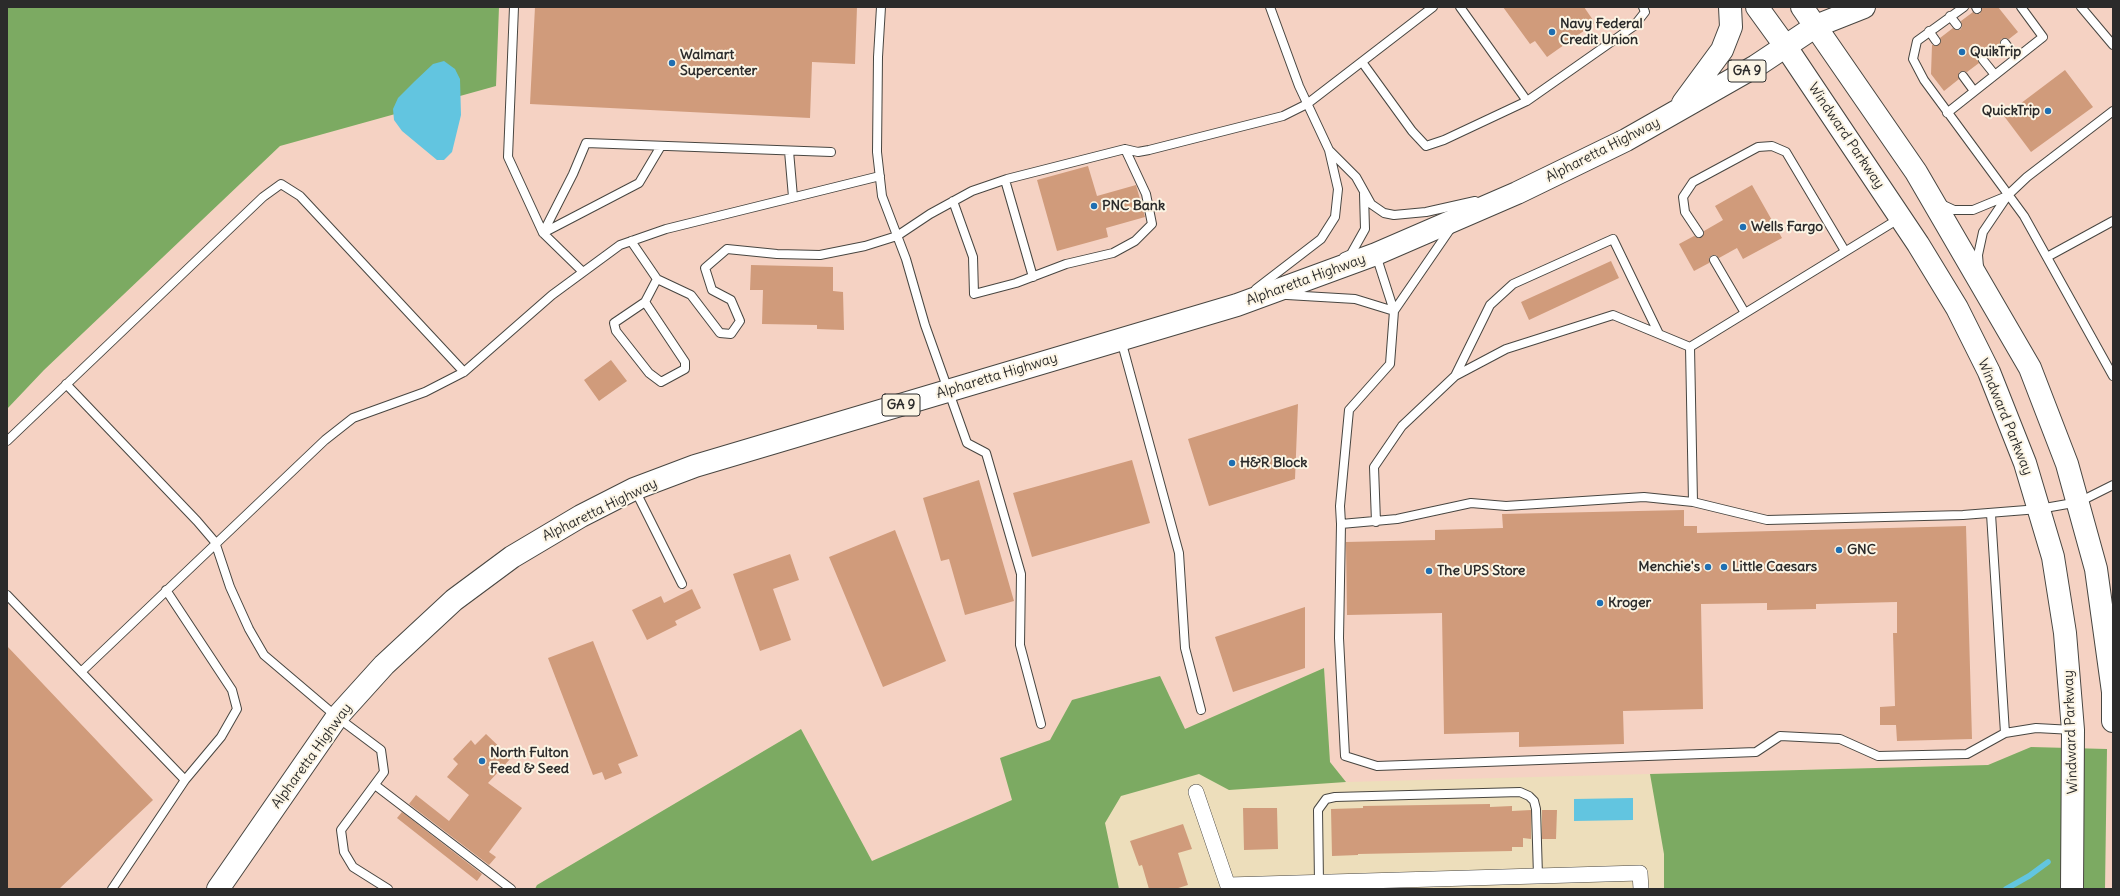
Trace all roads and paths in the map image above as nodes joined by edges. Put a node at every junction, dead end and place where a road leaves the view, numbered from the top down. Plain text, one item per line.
1 (514, 7) edge
2 (881, 7) edge
3 (1270, 7) edge
4 (1432, 7) edge
5 (1460, 7) edge
6 (1643, 7) edge
7 (1730, 7) edge
8 (1757, 7) edge
9 (1802, 7) edge
10 (1831, 7) edge
11 (1864, 7) edge
12 (1964, 7) edge
13 (2021, 7) edge
14 (2082, 7) edge
15 (1950, 16) junction
16 (1957, 25) dead end
17 (1816, 26) junction
18 (1929, 31) junction
19 (1936, 41) dead end
20 (2004, 43) dead end
21 (2113, 45) edge
22 (1786, 47) junction
23 (2016, 58) junction
24 (1983, 60) dead end
25 (1362, 62) junction
26 (1995, 75) junction
27 (1963, 76) dead end
28 (1974, 91) junction
29 (1527, 100) junction
30 (1308, 104) junction
31 (2113, 111) edge
32 (1676, 112) junction
33 (1948, 113) junction
34 (661, 146) junction
35 (1125, 149) junction
36 (1329, 150) junction
37 (789, 151) junction
38 (831, 152) dead end
39 (880, 176) junction
40 (1005, 180) junction
41 (1364, 192) junction
42 (1517, 192) junction
43 (2008, 195) junction
44 (792, 197) junction
45 (1932, 200) junction
46 (953, 201) junction
47 (1900, 217) junction
48 (1458, 218) junction
49 (2113, 221) edge
50 (543, 233) junction
51 (1699, 233) dead end
52 (897, 236) junction
53 (631, 241) junction
54 (1845, 251) junction
55 (1376, 254) junction
56 (2047, 257) junction
57 (1714, 260) dead end
58 (583, 272) junction
59 (1033, 277) junction
60 (657, 279) junction
61 (1979, 280) junction
62 (1290, 285) junction
63 (1265, 295) junction
64 (645, 302) junction
65 (1237, 305) junction
66 (1394, 311) junction
67 (1745, 313) junction
68 (1659, 334) junction
69 (1121, 339) junction
70 (1690, 347) junction
71 (464, 372) junction
72 (1455, 376) junction
73 (2113, 376) edge
74 (66, 384) junction
75 (948, 390) junction
76 (7, 441) edge
77 (2113, 485) edge
78 (634, 489) junction
79 (1693, 502) junction
80 (2079, 502) junction
81 (2039, 510) junction
82 (1991, 514) junction
83 (1376, 522) junction
84 (1341, 524) junction
85 (215, 542) junction
86 (682, 584) dead end
87 (166, 590) junction
88 (7, 595) edge
89 (81, 672) junction
90 (1201, 710) dead end
91 (337, 717) junction
92 (2113, 720) edge
93 (1040, 724) dead end
94 (2074, 730) junction
95 (2005, 733) junction
96 (185, 780) junction
97 (374, 784) junction
98 (1196, 792) dead end
99 (1538, 876) junction
100 (1319, 884) junction
101 (1229, 887) edge
102 (112, 889) edge
103 (218, 889) edge
104 (388, 889) edge
105 (511, 889) edge
106 (1641, 889) edge
107 (2072, 889) edge

1 - 50 lane
2 - 39 lane
3 - 30 lane
4 - 25 lane
5 - 29 lane
6 - 29 lane
7 - 32 main road
8 - 22 main road, Windward Parkway
9 - 17 main road
10 - 17 main road, GA 9
11 - 17 main road, GA 9
12 - 15 lane
13 - 23 lane
14 - 21 lane
15 - 16 lane
15 - 18 lane
17 - 22 main road, Alpharetta Highway / GA 9
17 - 45 main road
18 - 19 lane
18 - 33 lane
20 - 23 lane
22 - 32 main road, Alpharetta Highway / GA 9
22 - 47 main road, Windward Parkway
23 - 26 lane
24 - 26 lane
25 - 29 lane
25 - 30 lane
26 - 28 lane
27 - 28 lane
28 - 33 lane
30 - 35 lane
30 - 36 lane
31 - 43 lane
32 - 42 main road, Alpharetta Highway / GA 9
33 - 43 lane
34 - 37 lane
34 - 50 lane
34 - 50 lane
35 - 40 lane
35 - 59 lane
36 - 41 lane
36 - 65 lane
37 - 38 lane
37 - 44 lane
39 - 44 lane
39 - 52 lane
40 - 46 lane
40 - 59 lane
41 - 42 lane
41 - 62 lane
42 - 48 main road, Alpharetta Highway / GA 9
43 - 45 lane
43 - 56 lane
43 - 61 lane
44 - 53 lane
45 - 61 main road
46 - 52 lane
46 - 59 lane
47 - 54 lane
47 - 81 main road, Windward Parkway
48 - 55 main road, Alpharetta Highway / GA 9
48 - 66 lane
49 - 56 lane
50 - 58 lane
51 - 54 lane
52 - 60 lane
52 - 75 lane
53 - 58 lane
53 - 60 lane
54 - 67 lane
55 - 62 main road, Alpharetta Highway / GA 9
55 - 66 lane
56 - 73 lane
57 - 67 lane
58 - 71 lane
60 - 64 lane
61 - 80 main road
62 - 63 main road, Alpharetta Highway / GA 9
63 - 65 main road, Alpharetta Highway / GA 9
63 - 66 lane
64 - 64 lane
65 - 69 main road, Alpharetta Highway / GA 9
66 - 84 lane
67 - 70 lane
68 - 70 lane
68 - 72 lane
68 - 72 lane
69 - 75 main road, Alpharetta Highway / GA 9
69 - 90 lane
70 - 79 lane
71 - 74 lane
71 - 85 lane
72 - 83 lane
74 - 76 lane
74 - 85 lane
75 - 78 main road, Alpharetta Highway / GA 9
75 - 93 lane
77 - 80 lane
78 - 86 lane
78 - 91 main road, Alpharetta Highway / GA 9
79 - 82 lane
79 - 83 lane
80 - 81 lane
80 - 92 main road
81 - 82 lane
81 - 94 main road, Windward Parkway
82 - 95 lane
83 - 84 lane
84 - 95 lane
85 - 87 lane
85 - 91 lane
87 - 89 lane
87 - 96 lane
88 - 89 lane
89 - 96 lane
91 - 97 lane
91 - 103 main road, Alpharetta Highway / GA 9
94 - 95 lane
94 - 107 main road, Windward Parkway
96 - 102 lane
97 - 104 lane
97 - 105 lane
98 - 101 street
99 - 100 street
99 - 100 lane
99 - 106 street
100 - 101 street

